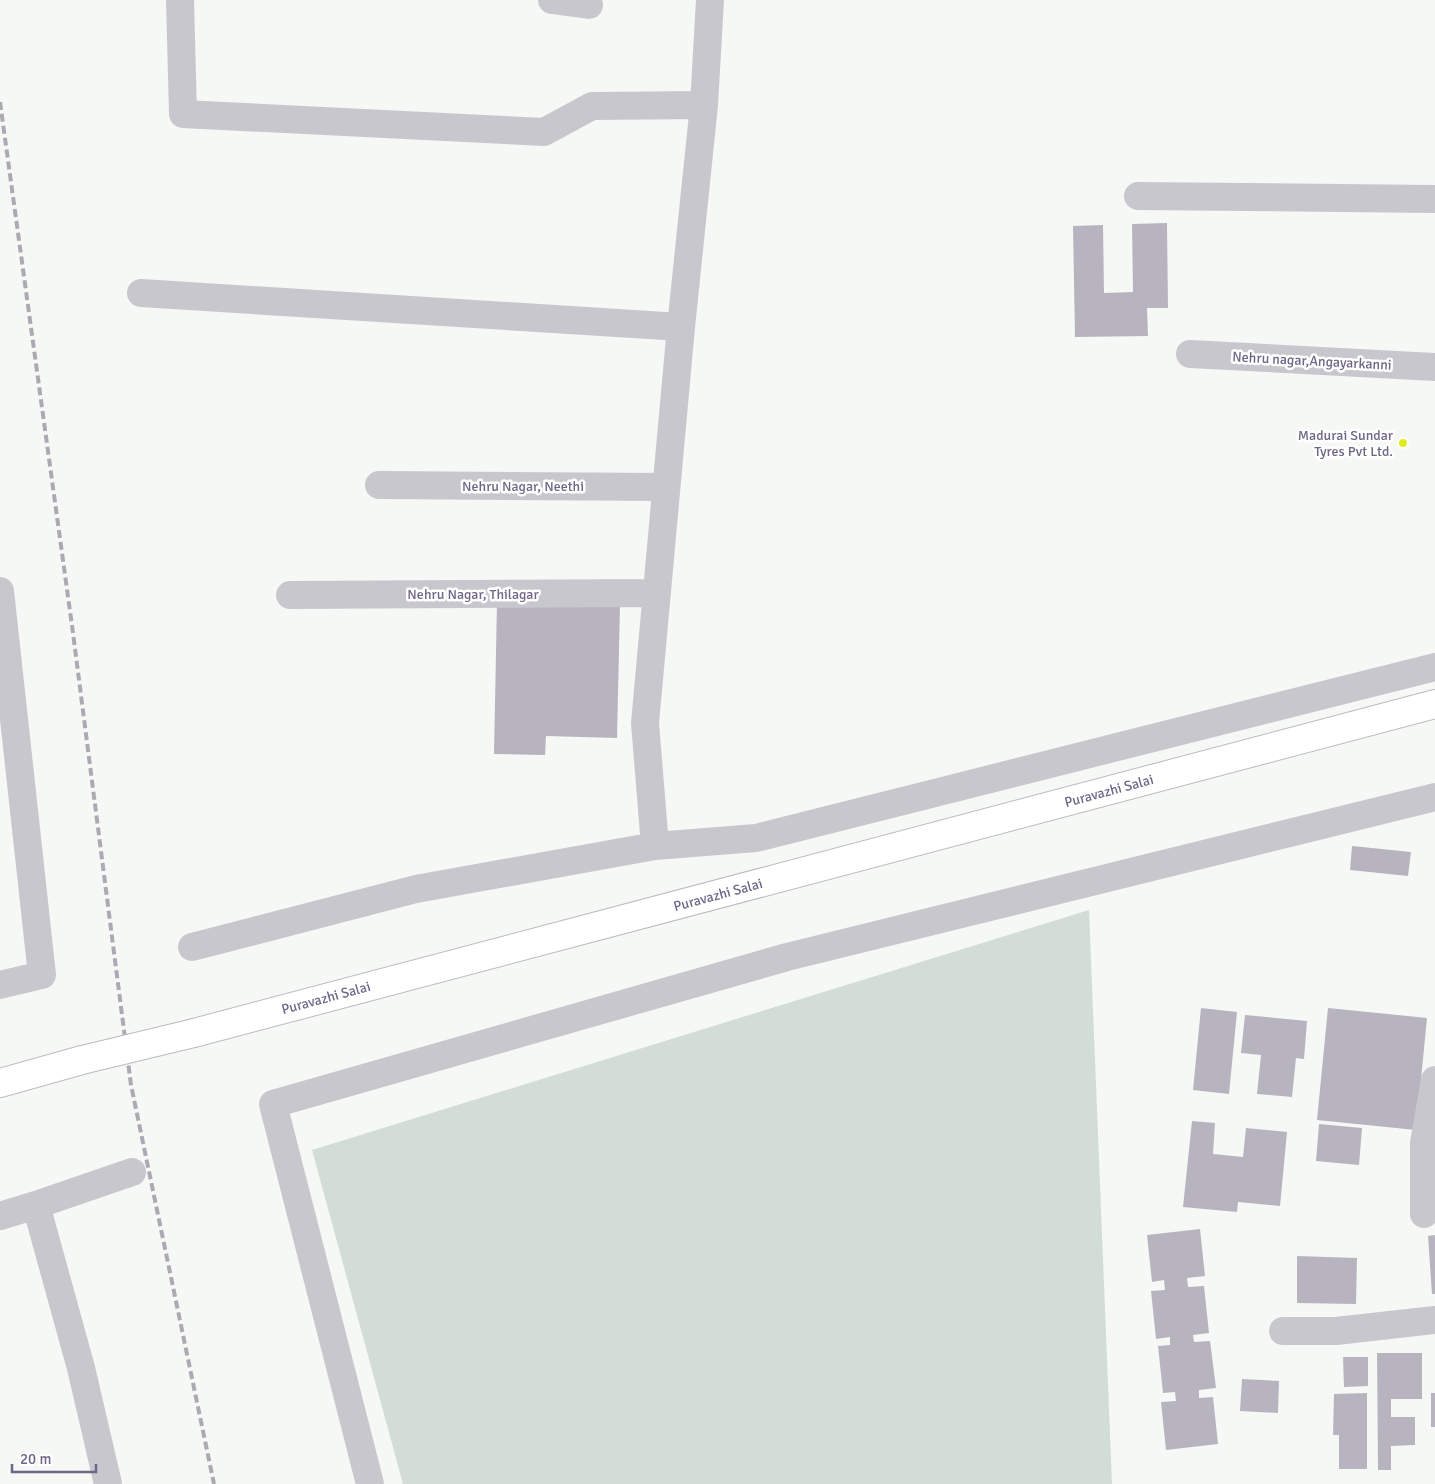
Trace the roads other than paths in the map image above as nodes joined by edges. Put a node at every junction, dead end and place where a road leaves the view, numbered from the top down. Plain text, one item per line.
1 (180, 0) edge
2 (552, 0) edge
3 (710, 0) edge
4 (589, 5) dead end
5 (704, 105) junction
6 (1138, 196) dead end
7 (1435, 199) edge
8 (140, 294) dead end
9 (680, 327) junction
10 (1190, 354) dead end
11 (1435, 367) edge
12 (380, 485) dead end
13 (666, 487) junction
14 (0, 591) edge
15 (657, 593) junction
16 (290, 595) dead end
17 (4, 662) edge
18 (1435, 667) edge
19 (1435, 704) edge
20 (1435, 796) edge
21 (655, 846) junction
22 (192, 947) dead end
23 (0, 985) edge
24 (1435, 1080) edge
25 (0, 1082) edge
26 (132, 1172) dead end
27 (36, 1205) junction
28 (1424, 1214) dead end
29 (0, 1216) edge
30 (1435, 1320) edge
31 (1282, 1330) dead end
32 (108, 1484) edge
33 (370, 1484) edge

1 - 5 street
2 - 4 street
3 - 5 street
5 - 9 street
6 - 7 street
8 - 9 street
9 - 13 street
10 - 11 street, Nehru nagar,Angayarkanni
12 - 13 street, Nehru Nagar, Neethi
13 - 15 street
14 - 17 street
15 - 16 street, Nehru Nagar, Thilagar
15 - 21 street
17 - 23 street
18 - 21 street
19 - 25 main road, Puravazhi Salai, bridge
20 - 33 street
21 - 22 street
24 - 28 street
26 - 27 street
27 - 29 street
27 - 32 street
30 - 31 street

